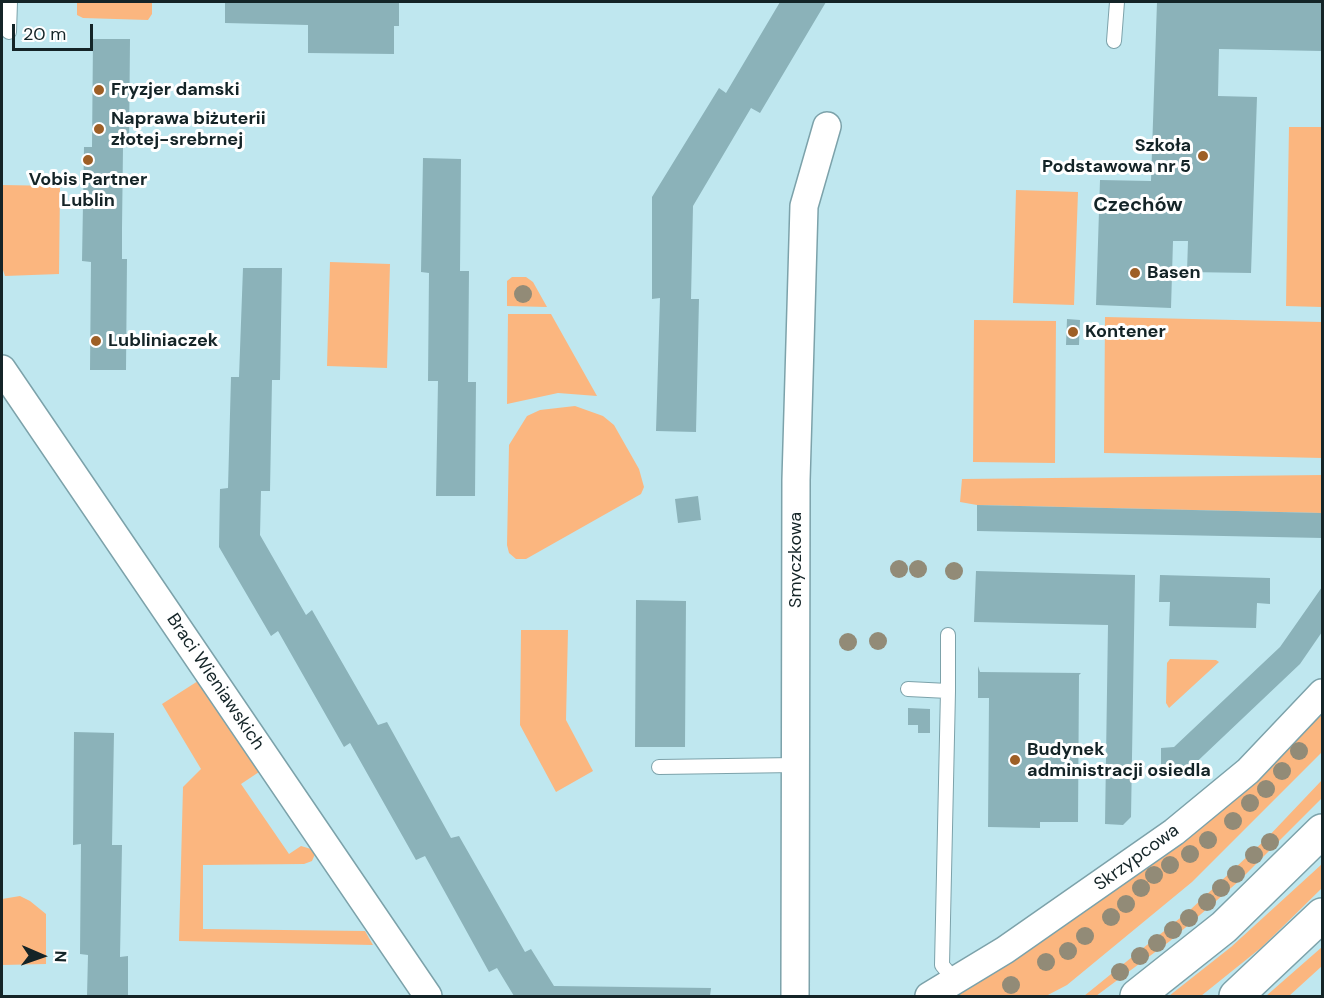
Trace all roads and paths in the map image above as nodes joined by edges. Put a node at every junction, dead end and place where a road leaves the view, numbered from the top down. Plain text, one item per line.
1 (10, 2) edge
2 (1117, 2) edge
3 (9, 32) dead end
4 (1114, 41) dead end
5 (826, 126) dead end
6 (2, 369) edge
7 (948, 634) dead end
8 (908, 690) dead end
9 (948, 692) junction
10 (1323, 693) edge
11 (795, 765) junction
12 (658, 767) dead end
13 (1323, 831) edge
14 (1323, 915) edge
15 (955, 981) junction
16 (429, 996) edge
17 (795, 996) edge
18 (929, 996) edge
19 (1137, 996) edge
20 (1236, 996) edge

1 - 3 lane
2 - 4 lane
5 - 11 street, Smyczkowa
6 - 16 street, Braci Wieniawskich
7 - 9 lane
8 - 9 lane
9 - 15 lane
10 - 15 street, Skrzypcowa
11 - 12 lane
11 - 17 street, Smyczkowa
13 - 19 street
14 - 20 street
15 - 18 street, Skrzypcowa

